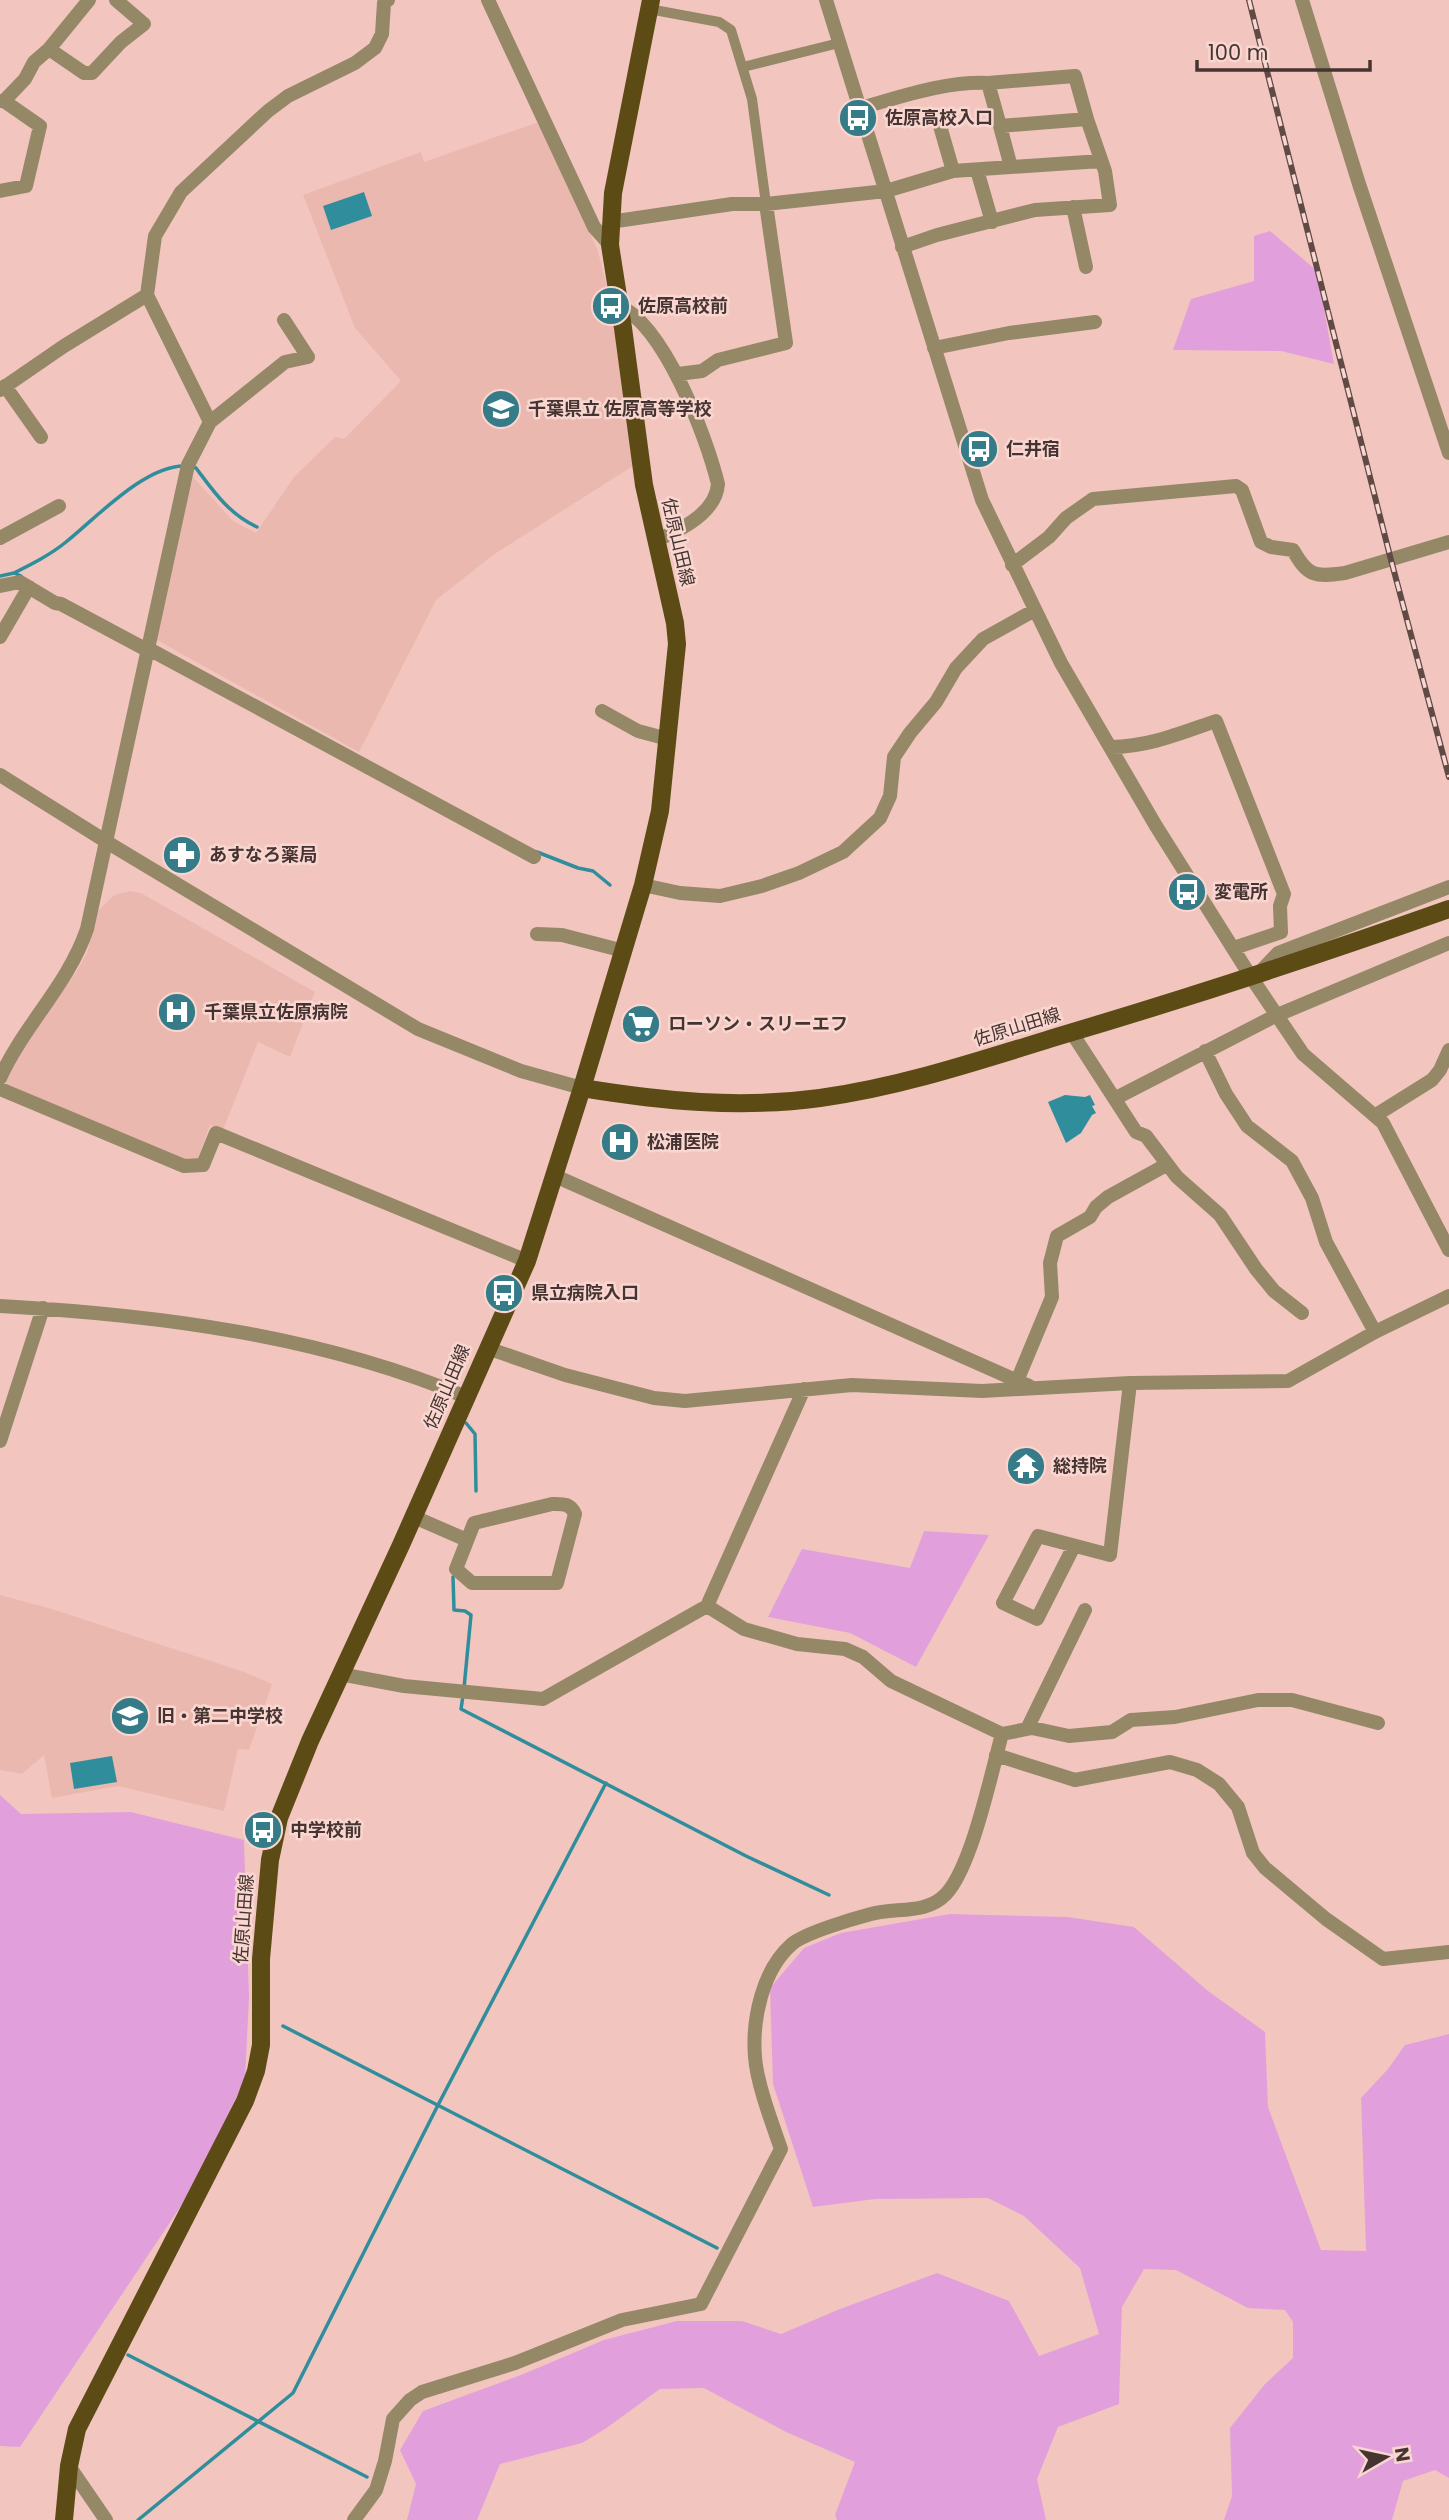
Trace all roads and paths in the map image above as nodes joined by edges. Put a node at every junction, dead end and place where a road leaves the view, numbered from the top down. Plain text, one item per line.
1 (89, 0) edge
2 (116, 0) edge
3 (488, 0) edge
4 (826, 0) edge
5 (1302, 0) edge
6 (384, 1) edge
7 (650, 4) edge
8 (839, 43) junction
9 (49, 48) junction
10 (743, 67) junction
11 (988, 83) junction
12 (2, 101) edge
13 (860, 108) junction
14 (1087, 118) junction
15 (937, 119) dead end
16 (1000, 126) junction
17 (1101, 162) junction
18 (1011, 167) junction
19 (977, 170) junction
20 (953, 172) junction
21 (0, 191) edge
22 (886, 191) junction
23 (766, 204) junction
24 (1073, 208) junction
25 (610, 222) junction
26 (992, 222) junction
27 (610, 245) junction
28 (902, 247) junction
29 (1086, 267) dead end
30 (147, 295) junction
31 (618, 306) junction
32 (284, 320) dead end
33 (1095, 322) dead end
34 (934, 348) junction
35 (678, 374) junction
36 (2, 388) edge
37 (210, 422) junction
38 (41, 438) dead end
39 (1449, 453) edge
40 (59, 506) dead end
41 (0, 538) edge
42 (656, 540) junction
43 (1449, 542) edge
44 (1012, 565) junction
45 (0, 586) edge
46 (29, 587) junction
47 (1035, 610) junction
48 (0, 637) edge
49 (147, 647) junction
50 (602, 711) dead end
51 (668, 739) junction
52 (1111, 747) junction
53 (0, 775) edge
54 (105, 841) junction
55 (534, 857) dead end
56 (643, 885) junction
57 (1449, 887) edge
58 (1449, 909) edge
59 (537, 934) dead end
60 (1449, 943) edge
61 (1234, 948) junction
62 (624, 951) junction
63 (1254, 975) junction
64 (1275, 1016) junction
65 (1072, 1033) junction
66 (1445, 1049) edge
67 (1205, 1051) junction
68 (0, 1078) edge
69 (582, 1088) junction
70 (0, 1089) edge
71 (1116, 1098) junction
72 (1376, 1115) junction
73 (1166, 1165) junction
74 (555, 1176) junction
75 (1448, 1246) edge
76 (527, 1261) junction
77 (1449, 1296) edge
78 (0, 1306) edge
79 (43, 1308) junction
80 (1302, 1314) dead end
81 (1375, 1332) junction
82 (487, 1348) junction
83 (1017, 1381) junction
84 (1130, 1383) junction
85 (1033, 1388) junction
86 (804, 1389) junction
87 (466, 1397) junction
88 (0, 1441) edge
89 (414, 1517) junction
90 (467, 1540) junction
91 (1074, 1546) junction
92 (707, 1606) junction
93 (1085, 1610) dead end
94 (340, 1674) junction
95 (1378, 1723) dead end
96 (1027, 1729) junction
97 (1002, 1734) junction
98 (996, 1755) junction
99 (1449, 1952) edge
100 (69, 2466) junction
101 (64, 2520) edge
102 (106, 2520) edge
103 (354, 2520) edge

1 - 9 street
2 - 9 street
3 - 27 street
4 - 8 street
5 - 39 street
6 - 30 street
7 - 10 street
7 - 25 main road, 佐原山田線
8 - 10 street
8 - 13 street
9 - 12 street
10 - 23 street
11 - 13 street
11 - 14 street
11 - 16 street
12 - 21 street
13 - 22 street
14 - 16 street
14 - 17 street
15 - 20 street
16 - 18 street
17 - 18 street
17 - 24 street
18 - 19 street
19 - 20 street
19 - 26 street
20 - 22 street
22 - 23 street
22 - 28 street
23 - 25 street
23 - 35 street
24 - 26 street
24 - 29 street
25 - 27 main road, 佐原山田線
26 - 28 street
27 - 31 main road, 佐原山田線
28 - 34 street
30 - 36 street
30 - 37 street
31 - 35 street
31 - 42 main road, 佐原山田線
32 - 37 street
33 - 34 street
34 - 44 street
35 - 42 street
36 - 38 street
37 - 49 street
40 - 41 street
42 - 51 main road, 佐原山田線
43 - 44 street
44 - 47 street
45 - 46 street
46 - 48 street
46 - 49 street
47 - 52 street
47 - 56 street
49 - 54 street
49 - 55 street
50 - 51 street
51 - 56 main road, 佐原山田線
52 - 61 street
52 - 61 street
53 - 54 street
54 - 68 street
54 - 69 street
56 - 62 main road, 佐原山田線
57 - 63 street
58 - 63 main road, 佐原山田線
59 - 62 street
60 - 64 street
61 - 63 street
62 - 69 main road, 佐原山田線
63 - 64 street
63 - 65 main road, 佐原山田線
64 - 67 street
64 - 72 street
65 - 69 main road, 佐原山田線
65 - 71 street
66 - 72 street
67 - 71 street
67 - 81 street
69 - 74 main road, 佐原山田線
70 - 76 street
71 - 73 street
72 - 75 street
73 - 80 street
73 - 83 street
74 - 76 main road, 佐原山田線
74 - 83 street
76 - 82 main road, 佐原山田線
77 - 81 street
78 - 79 street
79 - 87 street
79 - 88 street
81 - 84 street
82 - 86 street
82 - 87 main road, 佐原山田線
83 - 85 street
84 - 85 street
84 - 91 street
85 - 86 street
86 - 92 street
87 - 89 main road, 佐原山田線
89 - 90 street
89 - 94 main road, 佐原山田線
90 - 90 street
91 - 91 street
92 - 94 street
92 - 97 street
93 - 96 street
94 - 100 main road, 佐原山田線
95 - 96 street
96 - 97 street
97 - 98 street
98 - 99 street
98 - 103 street
100 - 101 main road, 佐原山田線
100 - 102 street

